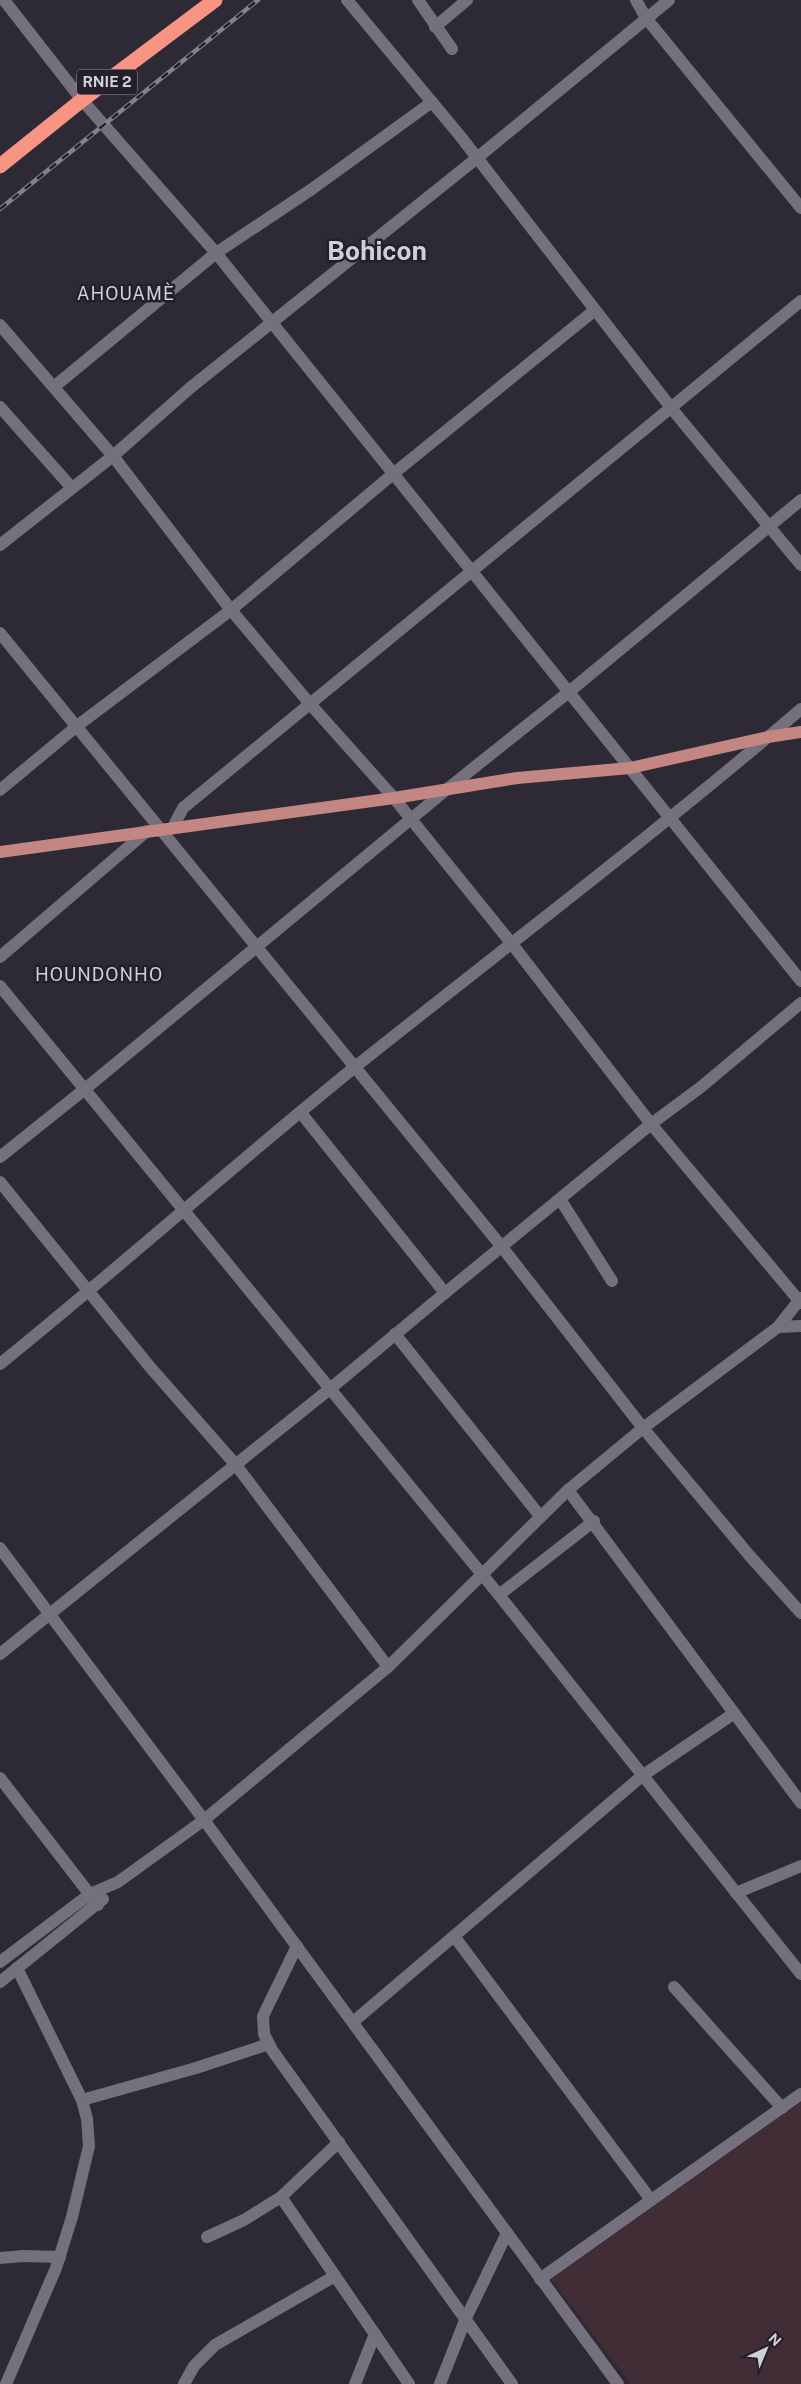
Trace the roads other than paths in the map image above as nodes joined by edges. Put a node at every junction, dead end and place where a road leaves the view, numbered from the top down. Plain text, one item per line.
1 (215, 0) edge
2 (347, 0) edge
3 (418, 0) edge
4 (467, 0) edge
5 (636, 0) edge
6 (669, 0) edge
7 (6, 3) edge
8 (646, 18) junction
9 (435, 27) junction
10 (452, 49) dead end
11 (82, 100) junction
12 (432, 102) junction
13 (477, 158) junction
14 (0, 166) edge
15 (801, 208) edge
16 (216, 253) junction
17 (801, 301) edge
18 (595, 310) junction
19 (272, 322) junction
20 (0, 325) edge
21 (55, 386) junction
22 (0, 407) edge
23 (672, 409) junction
24 (113, 456) junction
25 (392, 474) junction
26 (72, 488) junction
27 (801, 500) edge
28 (768, 525) junction
29 (0, 545) edge
30 (801, 565) edge
31 (472, 571) junction
32 (231, 610) junction
33 (0, 633) edge
34 (570, 692) junction
35 (311, 705) junction
36 (801, 709) edge
37 (77, 726) junction
38 (801, 732) edge
39 (768, 737) junction
40 (630, 768) junction
41 (0, 790) edge
42 (446, 790) junction
43 (394, 798) junction
44 (671, 818) junction
45 (410, 821) junction
46 (167, 828) junction
47 (147, 831) junction
48 (0, 852) edge
49 (512, 944) junction
50 (257, 948) junction
51 (0, 957) edge
52 (801, 981) edge
53 (0, 986) edge
54 (801, 1003) edge
55 (354, 1068) junction
56 (85, 1090) junction
57 (301, 1113) junction
58 (651, 1124) junction
59 (0, 1157) edge
60 (0, 1182) edge
61 (560, 1199) junction
62 (185, 1211) junction
63 (502, 1247) junction
64 (612, 1280) dead end
65 (89, 1292) junction
66 (445, 1292) junction
67 (800, 1301) edge
68 (801, 1326) edge
69 (778, 1327) junction
70 (395, 1334) junction
71 (0, 1364) edge
72 (331, 1388) junction
73 (643, 1428) junction
74 (236, 1465) junction
75 (568, 1490) junction
76 (540, 1516) junction
77 (594, 1521) junction
78 (0, 1548) edge
79 (483, 1576) junction
80 (498, 1595) junction
81 (801, 1613) edge
82 (49, 1614) junction
83 (0, 1654) edge
84 (388, 1668) junction
85 (733, 1714) junction
86 (642, 1776) junction
87 (0, 1778) edge
88 (801, 1803) edge
89 (204, 1820) junction
90 (801, 1866) edge
91 (736, 1893) junction
92 (94, 1900) junction
93 (454, 1936) junction
94 (297, 1946) junction
95 (0, 1962) edge
96 (17, 1968) junction
97 (801, 1974) edge
98 (0, 1982) edge
99 (674, 1987) dead end
100 (353, 2022) junction
101 (269, 2044) junction
102 (801, 2094) edge
103 (82, 2100) junction
104 (782, 2108) junction
105 (338, 2142) junction
106 (281, 2197) junction
107 (651, 2200) junction
108 (506, 2233) junction
109 (207, 2237) dead end
110 (60, 2257) junction
111 (0, 2258) edge
112 (335, 2276) junction
113 (540, 2279) junction
114 (466, 2318) junction
115 (375, 2334) junction
116 (6, 2384) edge
117 (184, 2384) edge
118 (354, 2384) edge
119 (409, 2384) edge
120 (440, 2384) edge
121 (512, 2384) edge
122 (618, 2384) edge

1 - 11 highway, RNIE 2
2 - 12 street
3 - 9 street
4 - 9 street
5 - 8 street
6 - 8 street
7 - 11 street
8 - 13 street
8 - 15 street
9 - 10 street
11 - 14 highway, RNIE 2
11 - 16 street
12 - 13 street
12 - 16 street
13 - 18 street
13 - 19 street
16 - 19 street
16 - 21 street
17 - 23 street
18 - 23 street
18 - 25 street
19 - 24 street
19 - 25 street
20 - 21 street
21 - 24 street
22 - 26 street
23 - 28 street
23 - 31 street
24 - 26 street
24 - 32 street
25 - 31 street
25 - 32 street
26 - 29 street
27 - 28 street
28 - 30 street
28 - 34 street
31 - 34 street
31 - 35 street
32 - 35 street
32 - 37 street
33 - 37 street
34 - 40 street
34 - 42 street
35 - 43 street
35 - 46 street
36 - 39 street
37 - 41 street
37 - 46 street
38 - 39 main road
39 - 40 main road
39 - 44 street
40 - 42 main road
40 - 44 street
42 - 43 main road
42 - 45 street
43 - 45 street
43 - 46 main road
44 - 49 street
44 - 52 street
45 - 49 street
45 - 50 street
46 - 47 main road
46 - 50 street
47 - 48 main road
47 - 51 street
49 - 55 street
49 - 58 street
50 - 55 street
50 - 56 street
53 - 56 street
54 - 58 street
55 - 57 street
55 - 63 street
56 - 59 street
56 - 62 street
57 - 62 street
57 - 66 street
58 - 61 street
58 - 67 street
60 - 65 street
61 - 63 street
61 - 64 street
62 - 65 street
62 - 72 street
63 - 66 street
63 - 73 street
65 - 71 street
65 - 74 street
66 - 70 street
67 - 69 street
68 - 69 street
69 - 73 street
70 - 72 street
70 - 76 street
72 - 74 street
72 - 79 street
73 - 75 street
73 - 81 street
74 - 82 street
74 - 84 street
75 - 76 street
75 - 77 street
76 - 79 street
77 - 80 street
77 - 85 street
78 - 82 street
79 - 80 street
79 - 84 street
80 - 86 street
82 - 83 street
82 - 89 street
84 - 89 street
85 - 86 street
85 - 88 street
86 - 91 street
86 - 93 street
87 - 92 street
89 - 92 street
89 - 94 street
90 - 91 street
91 - 97 street
92 - 95 street
92 - 96 street
93 - 100 street
93 - 107 street
94 - 100 street
94 - 101 street
96 - 98 street
96 - 103 street
99 - 104 street
100 - 108 street
101 - 103 street
101 - 105 street
102 - 104 street
103 - 110 street
104 - 107 street
105 - 106 street
105 - 114 street
106 - 109 street
106 - 112 street
107 - 113 street
108 - 113 street
108 - 114 street
110 - 111 street
110 - 116 street
112 - 115 street
112 - 117 street
113 - 122 street
114 - 120 street
114 - 121 street
115 - 118 street
115 - 119 street

